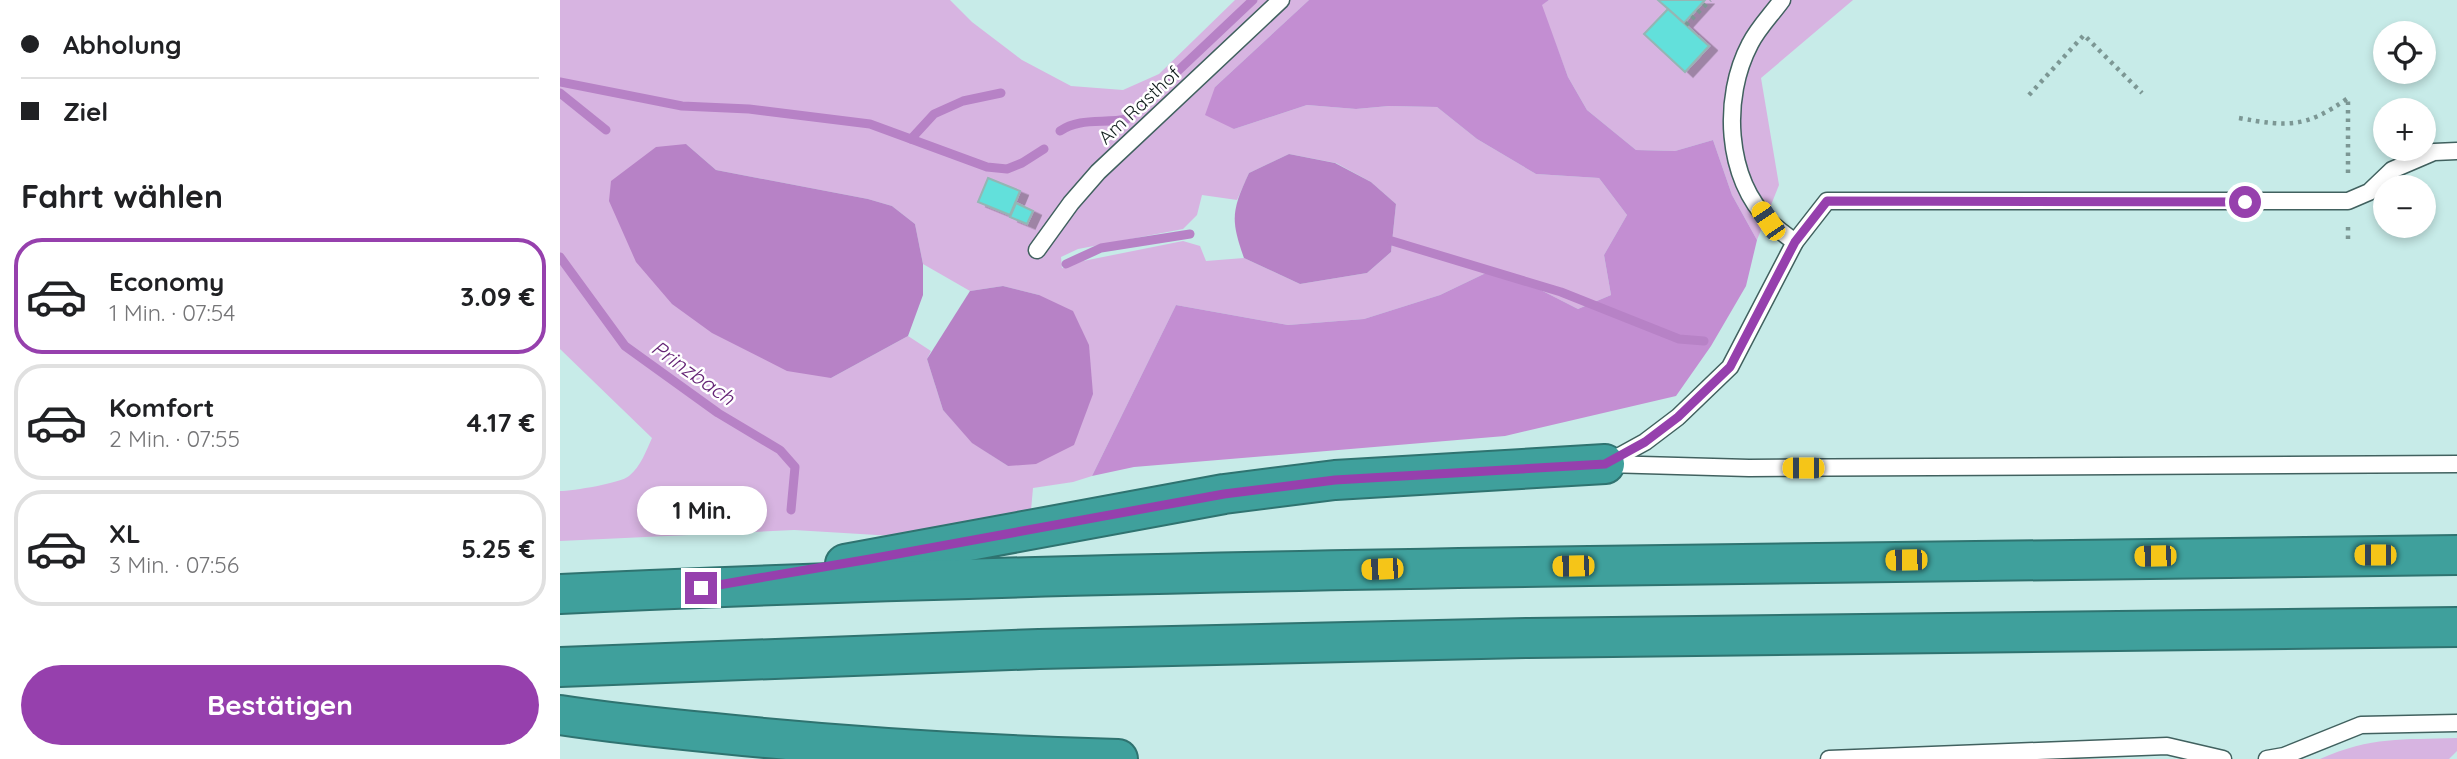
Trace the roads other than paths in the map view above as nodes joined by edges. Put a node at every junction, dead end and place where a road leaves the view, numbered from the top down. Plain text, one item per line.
1 (1281, 0) edge
2 (1782, 0) edge
3 (2457, 151) edge
4 (1795, 242) junction
5 (1037, 250) dead end
6 (1605, 464) junction
7 (2457, 464) edge
8 (2457, 555) edge
9 (701, 588) junction
10 (560, 594) edge
11 (2457, 627) edge
12 (560, 667) edge
13 (560, 715) edge
14 (2457, 723) edge
15 (2101, 754) edge
16 (1118, 759) edge
17 (1829, 759) edge
18 (2223, 759) edge
19 (2267, 759) edge

1 - 5 lane, Am Rasthof
2 - 4 lane
3 - 4 lane
4 - 6 lane
6 - 7 lane
6 - 9 highway
8 - 9 highway
9 - 10 highway
11 - 12 highway
13 - 16 highway
14 - 19 lane
15 - 17 lane
15 - 18 lane

